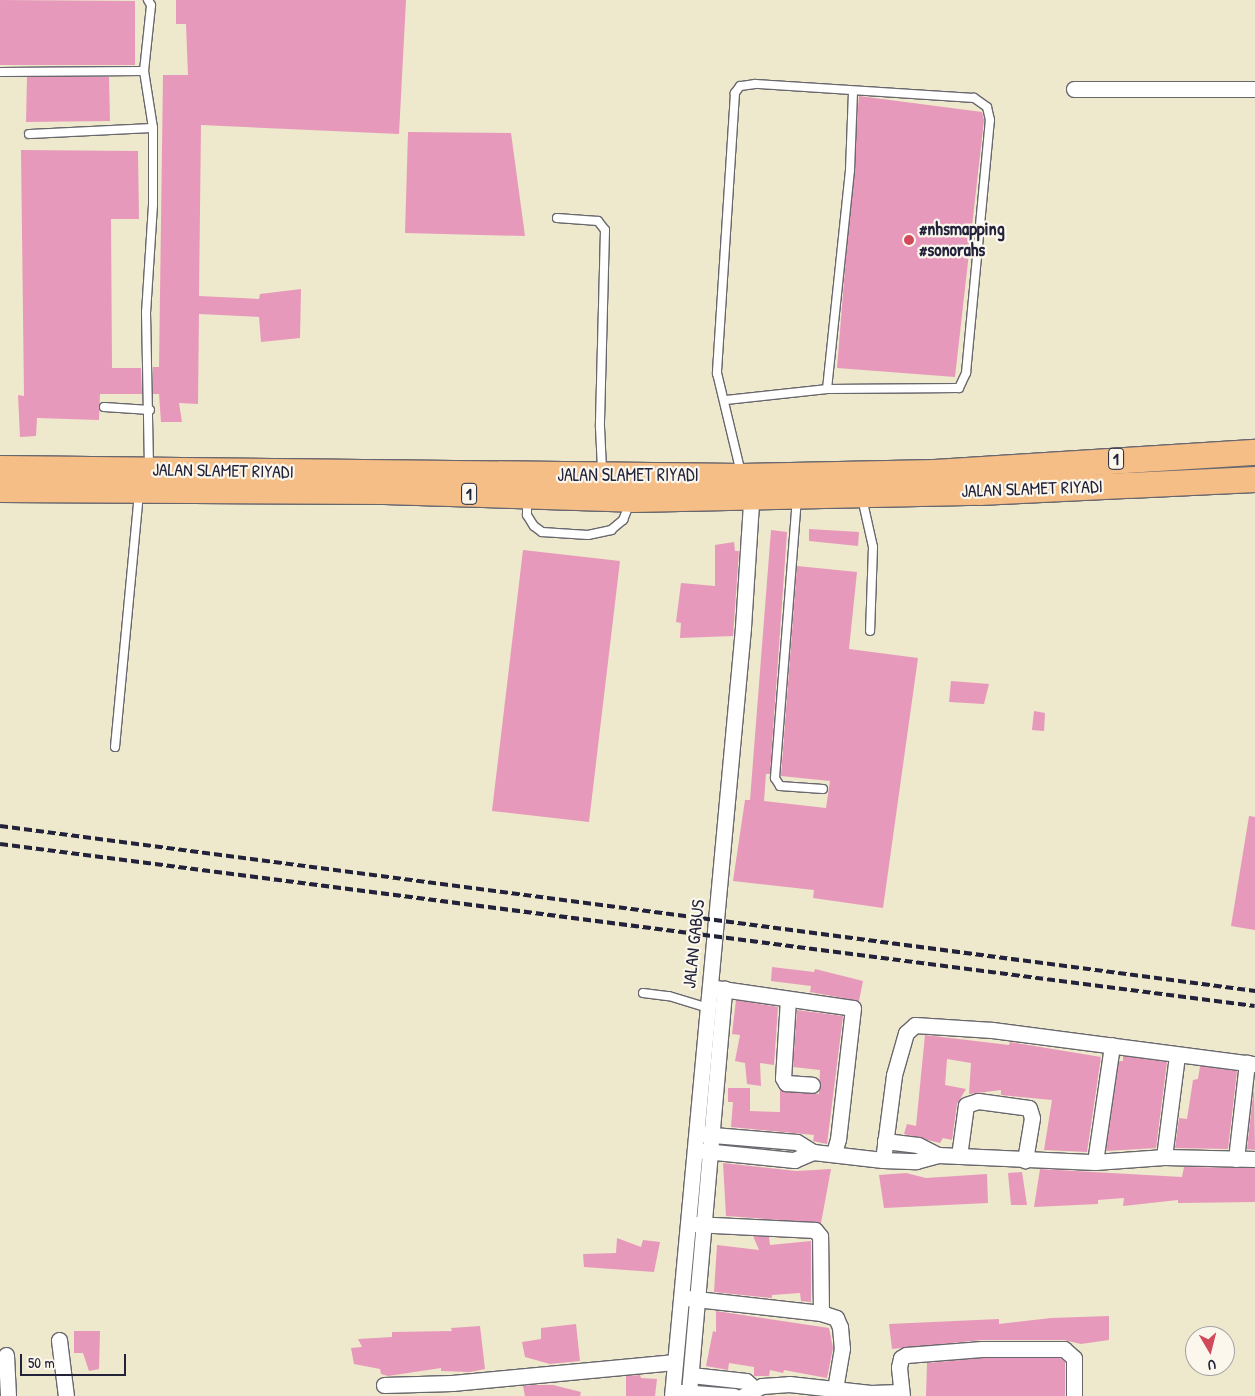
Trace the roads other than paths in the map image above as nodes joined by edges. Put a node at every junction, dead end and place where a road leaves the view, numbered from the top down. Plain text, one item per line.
1 (148, 0) edge
2 (144, 71) junction
3 (0, 72) edge
4 (1074, 89) dead end
5 (1255, 89) edge
6 (853, 92) junction
7 (153, 128) junction
8 (29, 134) dead end
9 (558, 218) dead end
10 (827, 389) junction
11 (726, 400) junction
12 (104, 407) dead end
13 (150, 410) junction
14 (1255, 452) edge
15 (0, 468) edge
16 (603, 475) junction
17 (144, 480) junction
18 (1255, 480) edge
19 (978, 481) junction
20 (748, 482) junction
21 (936, 482) junction
22 (0, 489) edge
23 (797, 494) junction
24 (861, 494) junction
25 (527, 496) junction
26 (632, 499) junction
27 (870, 632) dead end
28 (115, 747) dead end
29 (823, 789) dead end
30 (708, 987) junction
31 (724, 990) junction
32 (643, 993) dead end
33 (788, 999) junction
34 (706, 1007) junction
35 (1112, 1045) junction
36 (1177, 1056) junction
37 (1251, 1064) edge
38 (812, 1085) dead end
39 (702, 1142) junction
40 (885, 1142) junction
41 (834, 1153) junction
42 (938, 1155) junction
43 (959, 1156) junction
44 (1164, 1157) junction
45 (1236, 1159) junction
46 (1255, 1159) edge
47 (883, 1160) junction
48 (1025, 1160) junction
49 (1095, 1162) junction
50 (696, 1225) junction
51 (680, 1298) junction
52 (696, 1299) junction
53 (821, 1313) junction
54 (59, 1340) dead end
55 (6, 1355) dead end
56 (675, 1362) junction
57 (691, 1375) junction
58 (4, 1382) edge
59 (384, 1385) dead end
60 (835, 1388) junction
61 (689, 1392) junction
62 (749, 1392) edge
63 (672, 1394) edge
64 (896, 1394) edge
65 (8, 1396) edge
66 (66, 1396) edge
67 (734, 1396) edge
68 (1074, 1396) edge

1 - 2 lane
2 - 3 lane
2 - 7 lane
4 - 5 street
6 - 10 lane
6 - 10 lane
6 - 11 lane
7 - 8 lane
7 - 13 lane
9 - 16 lane
10 - 11 lane
11 - 20 lane
12 - 13 lane
13 - 17 lane
14 - 19 highway, JALAN SLAMET RIYADI / 1
15 - 17 highway, JALAN SLAMET RIYADI / 1
16 - 17 highway, JALAN SLAMET RIYADI / 1
16 - 20 highway, JALAN SLAMET RIYADI / 1
17 - 22 highway, JALAN SLAMET RIYADI / 1
17 - 25 highway, JALAN SLAMET RIYADI / 1
17 - 28 lane
18 - 19 highway, JALAN SLAMET RIYADI / 1
19 - 21 highway, JALAN SLAMET RIYADI / 1
20 - 21 highway, JALAN SLAMET RIYADI / 1
20 - 23 highway, JALAN SLAMET RIYADI / 1
20 - 26 highway, JALAN SLAMET RIYADI / 1
20 - 30 street, JALAN GABUS
21 - 24 highway, JALAN SLAMET RIYADI / 1
23 - 24 highway, JALAN SLAMET RIYADI / 1
23 - 29 lane
24 - 27 lane
25 - 26 highway, JALAN SLAMET RIYADI / 1
25 - 26 lane
30 - 31 street
30 - 34 street, JALAN GABUS
31 - 33 street
31 - 39 street
32 - 34 lane
33 - 38 street
33 - 41 street
34 - 39 street, JALAN GABUS
35 - 36 street
35 - 40 street
35 - 49 street
36 - 37 street
36 - 44 street
37 - 45 street
39 - 41 street
39 - 50 street
40 - 42 street
40 - 47 street
41 - 47 street
42 - 43 street
42 - 47 street
43 - 48 street
43 - 48 street
44 - 45 street
44 - 49 street
45 - 46 street
48 - 49 street
50 - 51 street
50 - 52 street
50 - 53 street
51 - 52 street
51 - 56 street
52 - 53 street
52 - 57 street
53 - 60 street
54 - 66 street
55 - 58 street
56 - 59 street
56 - 63 street
57 - 61 street
57 - 62 street
58 - 65 street
60 - 62 street
60 - 64 street
61 - 63 street
61 - 67 street
64 - 68 street

